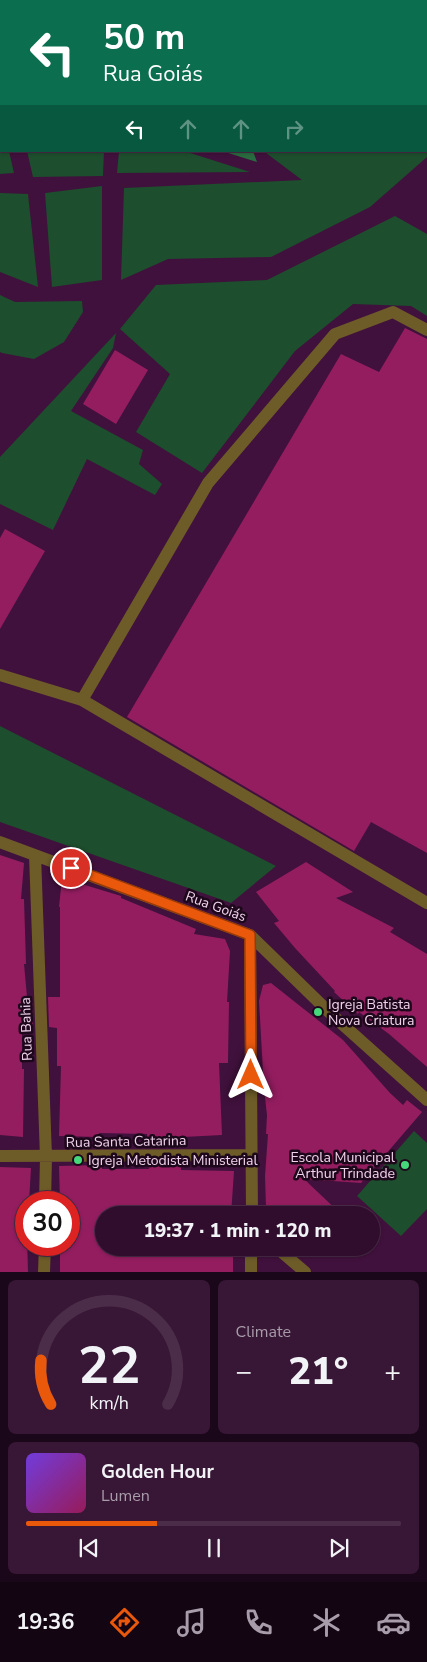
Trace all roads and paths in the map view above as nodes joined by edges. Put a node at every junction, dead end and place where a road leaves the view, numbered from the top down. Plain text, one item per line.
1 (427, 330) edge
2 (0, 675) edge
3 (82, 700) junction
4 (0, 842) edge
5 (35, 855) junction
6 (427, 903) edge
7 (250, 935) junction
8 (427, 1100) edge
9 (252, 1155) junction
10 (0, 1156) edge
11 (46, 1157) junction
12 (45, 1191) edge
13 (252, 1206) edge
14 (45, 1256) edge
15 (251, 1256) edge
16 (286, 1256) edge
17 (44, 1272) edge
18 (251, 1272) edge
19 (305, 1272) edge

1 - 3 street
2 - 3 street
3 - 6 street
4 - 5 street, Rua Goiás
5 - 7 street, Rua Goiás
5 - 11 street, Rua Bahia
7 - 8 street, Rua Goiás
7 - 9 street
9 - 11 street, Rua Santa Catarina
9 - 13 street
10 - 11 street, Rua Santa Catarina
11 - 12 street, Rua Bahia
14 - 17 street
15 - 18 street
16 - 19 street

